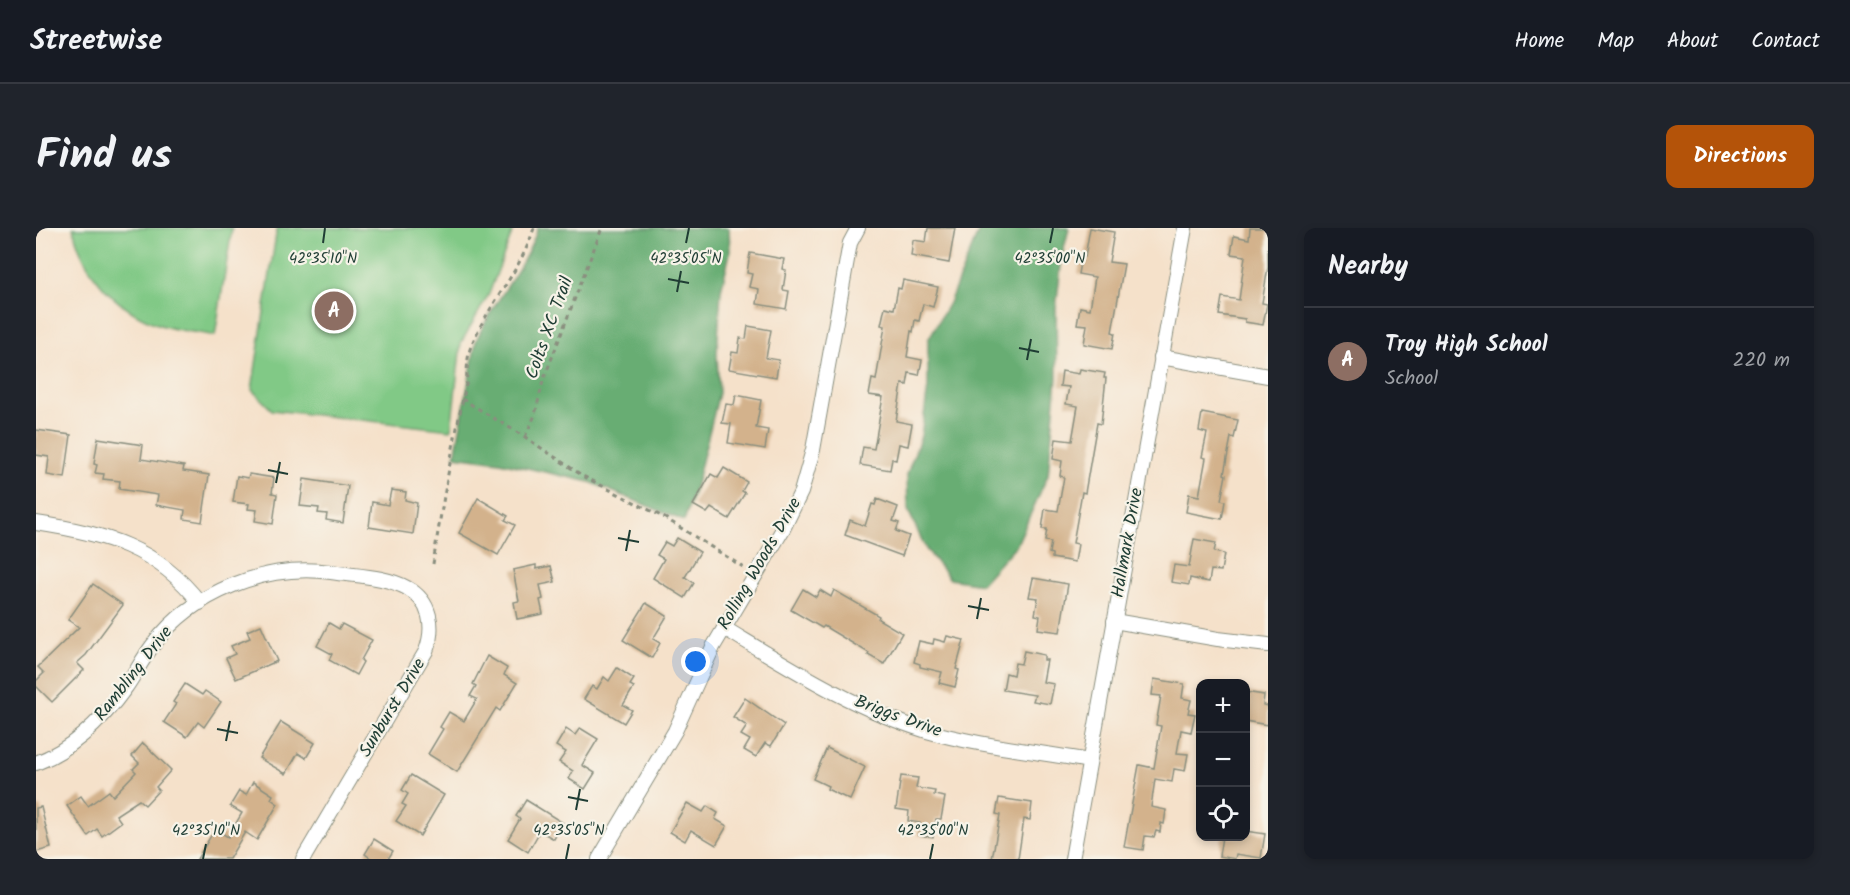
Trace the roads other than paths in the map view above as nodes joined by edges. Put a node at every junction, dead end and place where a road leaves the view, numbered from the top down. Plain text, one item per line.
1 (848, 228) edge
2 (858, 228) edge
3 (1185, 228) edge
4 (850, 243) junction
5 (1161, 357) junction
6 (1268, 376) edge
7 (36, 523) edge
8 (200, 603) junction
9 (1114, 621) junction
10 (724, 628) junction
11 (1268, 645) edge
12 (1089, 761) junction
13 (36, 763) edge
14 (605, 857) edge
15 (303, 859) edge
16 (1072, 859) edge

1 - 4 street, Rolling Woods Drive
2 - 4 street, Rolling Woods Drive
3 - 5 street, Hallmark Drive
4 - 10 street, Rolling Woods Drive
5 - 6 street
5 - 9 street, Hallmark Drive
7 - 8 street
8 - 13 street, Rambling Drive
8 - 15 street, Sunburst Drive
9 - 11 street
9 - 12 street, Hallmark Drive
10 - 12 street, Briggs Drive
10 - 14 street, Rolling Woods Drive
12 - 16 street, Hallmark Drive

